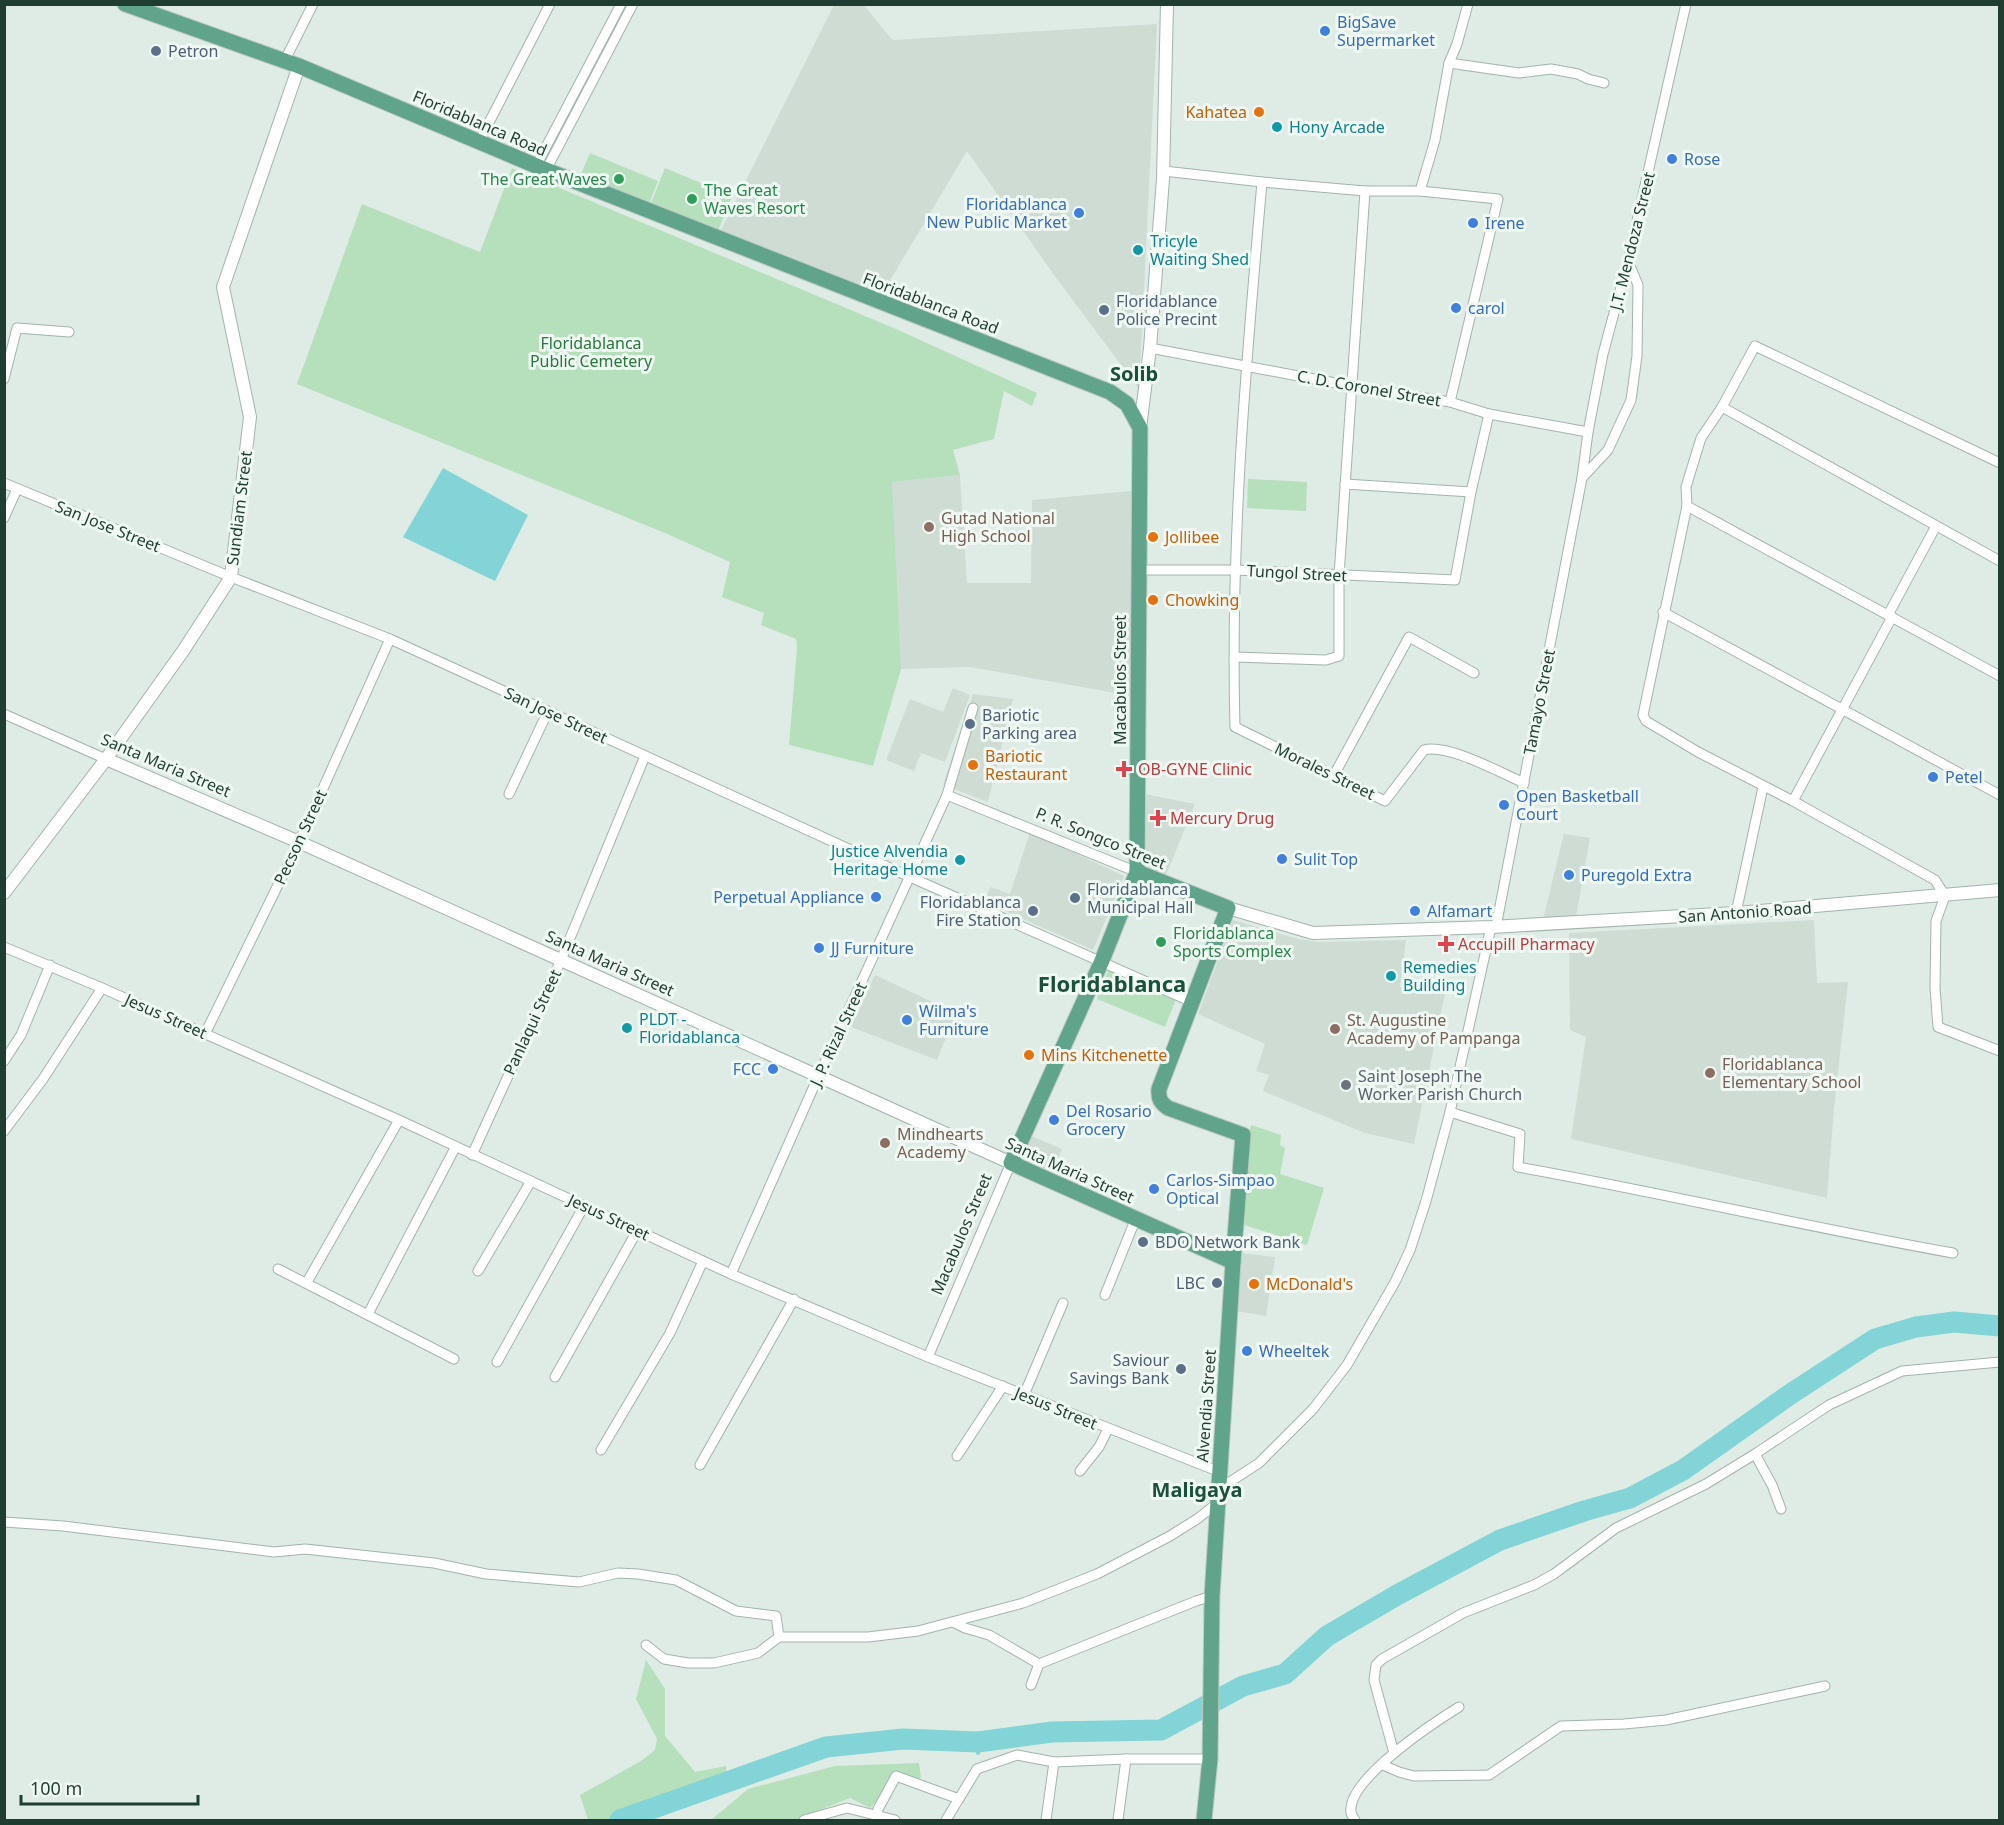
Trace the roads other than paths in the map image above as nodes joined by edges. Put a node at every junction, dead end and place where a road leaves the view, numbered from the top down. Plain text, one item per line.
1 (313, 4) edge
2 (550, 4) edge
3 (621, 4) edge
4 (633, 4) edge
5 (1167, 4) edge
6 (1468, 4) edge
7 (1686, 4) edge
8 (125, 5) edge
9 (292, 63) junction
10 (1449, 63) junction
11 (1604, 83) dead end
12 (479, 142) junction
13 (541, 168) junction
14 (1164, 171) junction
15 (1262, 182) junction
16 (1420, 190) junction
17 (1365, 191) junction
18 (1628, 261) junction
19 (69, 333) dead end
20 (1150, 348) junction
21 (1246, 366) junction
22 (4, 379) edge
23 (1351, 386) junction
24 (1450, 402) junction
25 (1722, 407) junction
26 (1489, 414) junction
27 (1140, 428) junction
28 (1588, 432) junction
29 (2000, 463) edge
30 (1582, 477) junction
31 (4, 483) edge
32 (1345, 484) junction
33 (17, 489) junction
34 (1471, 492) junction
35 (1687, 506) junction
36 (4, 518) edge
37 (1936, 526) junction
38 (2000, 561) edge
39 (1138, 570) junction
40 (1235, 570) junction
41 (1339, 576) junction
42 (231, 577) junction
43 (1663, 612) junction
44 (1890, 616) junction
45 (390, 639) junction
46 (1235, 657) junction
47 (1474, 673) dead end
48 (2000, 676) edge
49 (973, 708) dead end
50 (1841, 710) junction
51 (548, 711) junction
52 (4, 714) edge
53 (645, 756) junction
54 (106, 759) junction
55 (1334, 775) junction
56 (1524, 783) junction
57 (1763, 787) junction
58 (509, 794) dead end
59 (947, 795) junction
60 (2000, 795) edge
61 (1793, 801) junction
62 (299, 842) junction
63 (1137, 873) junction
64 (910, 877) junction
65 (2000, 890) edge
66 (4, 893) edge
67 (1945, 896) junction
68 (1227, 908) junction
69 (1736, 914) junction
70 (1494, 927) junction
71 (4, 947) edge
72 (561, 960) junction
73 (1101, 963) junction
74 (50, 965) junction
75 (102, 988) junction
76 (1192, 1002) junction
77 (205, 1034) junction
78 (2000, 1052) edge
79 (4, 1061) edge
80 (818, 1077) junction
81 (1450, 1112) junction
82 (399, 1120) junction
83 (4, 1131) edge
84 (455, 1148) junction
85 (472, 1155) junction
86 (1011, 1164) junction
87 (531, 1181) junction
88 (584, 1206) junction
89 (1136, 1218) junction
90 (638, 1231) junction
91 (1953, 1253) dead end
92 (704, 1261) junction
93 (1233, 1262) junction
94 (278, 1269) dead end
95 (478, 1271) dead end
96 (731, 1274) junction
97 (307, 1282) junction
98 (1105, 1294) dead end
99 (794, 1299) junction
100 (1063, 1303) dead end
101 (368, 1314) junction
102 (928, 1357) junction
103 (454, 1359) dead end
104 (497, 1362) dead end
105 (2000, 1362) edge
106 (555, 1377) dead end
107 (1003, 1386) junction
108 (1024, 1395) junction
109 (1108, 1429) junction
110 (602, 1450) dead end
111 (1755, 1454) junction
112 (957, 1456) dead end
113 (700, 1465) dead end
114 (1080, 1471) dead end
115 (1220, 1472) junction
116 (1219, 1500) junction
117 (1781, 1509) dead end
118 (4, 1522) edge
119 (1212, 1596) junction
120 (953, 1622) junction
121 (779, 1637) junction
122 (646, 1645) dead end
123 (1039, 1664) junction
124 (1031, 1686) dead end
125 (1826, 1686) dead end
126 (1459, 1707) dead end
127 (1210, 1752) junction
128 (1394, 1753) junction
129 (1125, 1759) junction
130 (1054, 1762) junction
131 (1383, 1765) junction
132 (959, 1799) junction
133 (877, 1818) edge
134 (804, 1821) edge
135 (896, 1821) edge
136 (946, 1821) edge
137 (1046, 1821) edge
138 (1118, 1821) edge
139 (1204, 1821) edge
140 (1355, 1821) edge

1 - 9 street
2 - 12 street
3 - 13 street
4 - 13 street
5 - 14 street
6 - 10 street
7 - 18 street, J.T. Mendoza Street
8 - 9 main road, Floridablanca Road
9 - 12 main road, Floridablanca Road
9 - 42 street, Sundiam Street
10 - 11 street
10 - 16 street
12 - 13 main road, Floridablanca Road
13 - 27 main road, Floridablanca Road
14 - 15 street
14 - 20 street
15 - 17 street
15 - 21 street
16 - 17 street
16 - 24 street
17 - 23 street
18 - 28 street, J.T. Mendoza Street
18 - 30 street
19 - 22 street
20 - 21 street, C. D. Coronel Street
20 - 27 street
21 - 23 street, C. D. Coronel Street
21 - 40 street
23 - 24 street, C. D. Coronel Street
23 - 32 street
24 - 26 street, C. D. Coronel Street
25 - 29 street
25 - 35 street
25 - 37 street
26 - 28 street, C. D. Coronel Street
26 - 34 street
27 - 39 main road, Macabulos Street
28 - 30 street, J.T. Mendoza Street
30 - 56 street, Tamayo Street
31 - 33 street, San Jose Street
32 - 34 street
32 - 41 street
33 - 36 street
33 - 42 street, San Jose Street
34 - 41 street, Tungol Street
35 - 43 street
35 - 44 street
37 - 38 street
37 - 44 street
39 - 40 street, Tungol Street
39 - 63 main road, Macabulos Street
40 - 41 street, Tungol Street
40 - 46 street
41 - 46 street
42 - 45 street, San Jose Street
42 - 54 street, Sundiam Street
43 - 50 street
43 - 57 street
44 - 48 street
44 - 50 street
45 - 51 street, San Jose Street
45 - 62 street, Pecson Street
46 - 55 street, Morales Street
47 - 55 street
49 - 59 street, J. P. Rizal Street
50 - 60 street
50 - 61 street
51 - 53 street, San Jose Street
51 - 58 street
52 - 54 street, Santa Maria Street
53 - 64 street, San Jose Street
53 - 72 street, Panlaqui Street
54 - 62 street, Santa Maria Street
54 - 66 street, Sundiam Street
55 - 56 street, Morales Street
56 - 70 street, Tamayo Street
57 - 61 street
57 - 69 street
59 - 63 street, P. R. Songco Street
59 - 64 street, J. P. Rizal Street
61 - 67 street
62 - 72 street, Santa Maria Street
62 - 77 street, Pecson Street
63 - 68 main road, P. R. Songco Street
63 - 73 main road, Macabulos Street
64 - 73 street, San Jose Street
64 - 80 street, J. P. Rizal Street
65 - 67 street, San Antonio Road
67 - 69 street, San Antonio Road
67 - 78 street
68 - 70 street, P. R. Songco Street
68 - 76 main road
69 - 70 street, San Antonio Road
70 - 81 street, Tamayo Street
71 - 74 street, Jesus Street
72 - 80 street, Santa Maria Street
72 - 85 street, Panlaqui Street
73 - 76 street, San Jose Street
73 - 86 main road, Macabulos Street
74 - 75 street, Jesus Street
74 - 79 street
75 - 77 street, Jesus Street
75 - 83 street
76 - 93 main road, Alvendia Street
77 - 82 street, Jesus Street
80 - 86 street, Santa Maria Street
80 - 96 street, J. P. Rizal Street
81 - 91 street
81 - 116 street, Tamayo Street
82 - 84 street, Jesus Street
82 - 97 street
84 - 85 street, Jesus Street
84 - 101 street
85 - 87 street, Jesus Street
86 - 89 main road, Santa Maria Street
86 - 102 street, Macabulos Street
87 - 88 street, Jesus Street
87 - 95 street
88 - 90 street, Jesus Street
88 - 104 street
89 - 93 main road, Santa Maria Street
89 - 98 street
90 - 92 street, Jesus Street
90 - 106 street
92 - 96 street, Jesus Street
92 - 110 street
93 - 115 main road, Alvendia Street
94 - 97 street
96 - 99 street, Jesus Street
97 - 101 street
99 - 102 street, Jesus Street
99 - 113 street
100 - 108 street
101 - 103 street
102 - 107 street, Jesus Street
105 - 111 street
107 - 108 street, Jesus Street
107 - 112 street
108 - 109 street, Jesus Street
109 - 114 street
109 - 115 street, Jesus Street
111 - 117 street
111 - 128 street
115 - 116 main road, Alvendia Street
116 - 119 main road, Alvendia Street
116 - 120 street, Tamayo Street
118 - 121 street
119 - 123 street
119 - 127 main road, Alvendia Street
120 - 121 street, Tamayo Street
120 - 123 street
121 - 122 street
123 - 124 street
125 - 131 street
126 - 128 street
127 - 129 street
127 - 139 main road, Alvendia Street
128 - 131 street
129 - 130 street
129 - 138 street
130 - 132 street
130 - 137 street
131 - 140 street
132 - 133 street
132 - 136 street
133 - 134 street
133 - 135 street

